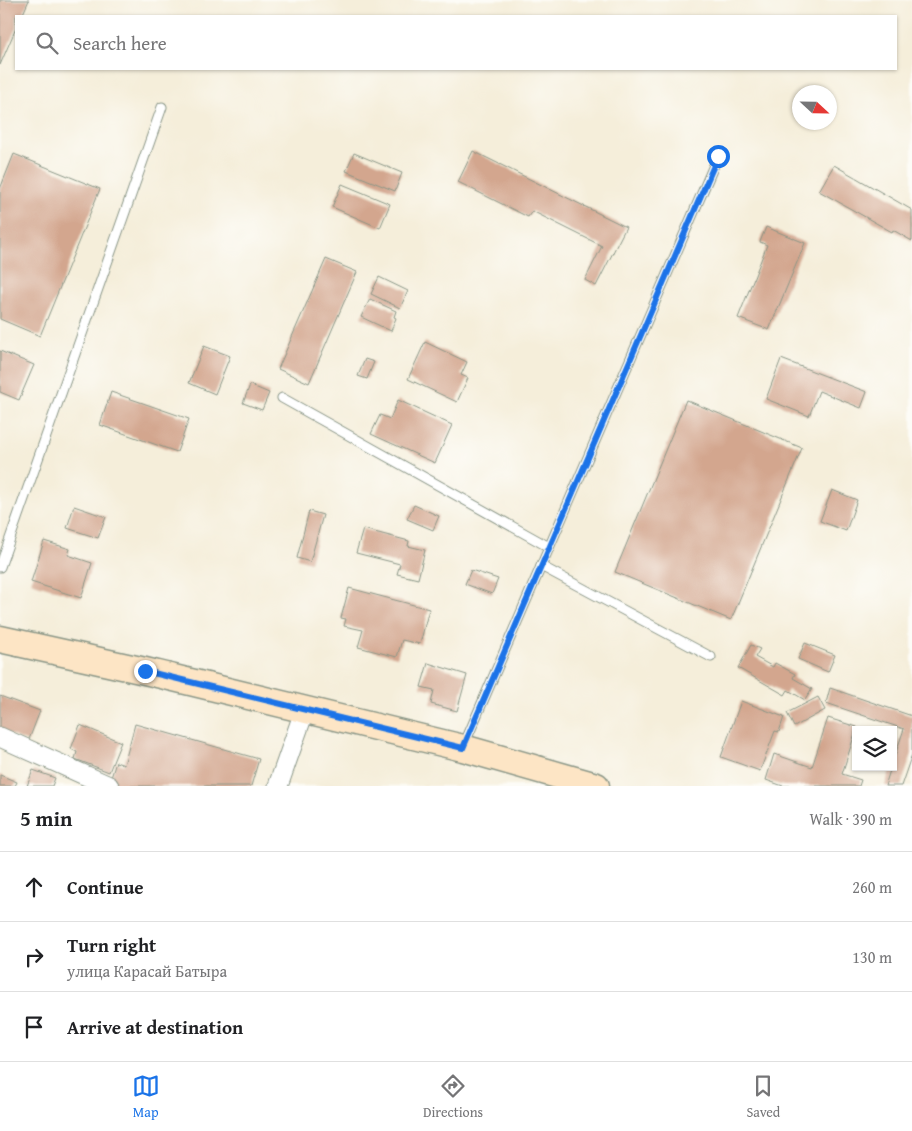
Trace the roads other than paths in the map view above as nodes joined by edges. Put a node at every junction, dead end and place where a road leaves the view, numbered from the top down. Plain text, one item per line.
1 (162, 107) dead end
2 (718, 156) dead end
3 (282, 398) dead end
4 (549, 547) junction
5 (541, 566) junction
6 (0, 567) edge
7 (0, 639) edge
8 (711, 657) dead end
9 (305, 709) junction
10 (0, 737) edge
11 (463, 748) junction
12 (547, 779) edge
13 (109, 786) edge
14 (278, 786) edge
15 (596, 786) edge

1 - 6 lane
2 - 4 lane
3 - 4 lane
4 - 5 lane
5 - 8 lane
5 - 11 lane
7 - 9 main road
9 - 11 main road
9 - 14 street
10 - 13 street
11 - 12 main road
12 - 15 main road

